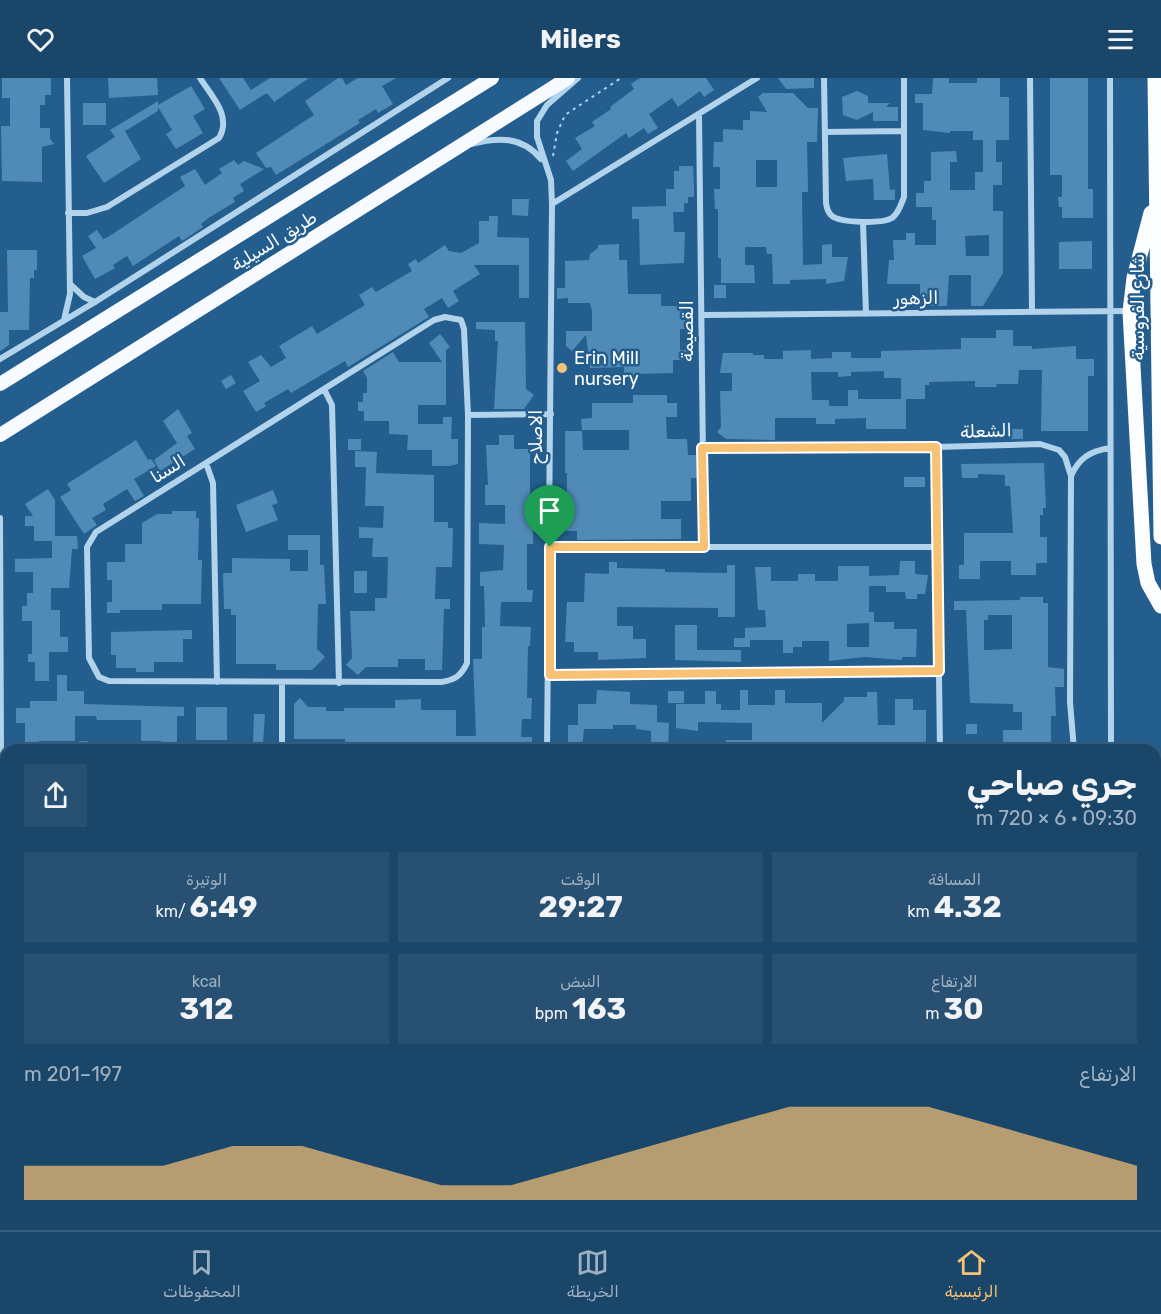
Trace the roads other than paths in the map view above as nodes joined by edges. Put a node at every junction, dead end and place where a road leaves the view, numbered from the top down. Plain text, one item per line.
1 (68, 78) edge
2 (200, 78) edge
3 (448, 78) edge
4 (492, 78) edge
5 (567, 78) edge
6 (578, 78) edge
7 (757, 78) edge
8 (824, 78) edge
9 (904, 78) edge
10 (1030, 78) edge
11 (1110, 78) edge
12 (1155, 78) edge
13 (699, 114) junction
14 (904, 131) junction
15 (825, 132) junction
16 (453, 150) junction
17 (543, 161) junction
18 (1157, 193) junction
19 (552, 204) junction
20 (68, 213) junction
21 (863, 222) junction
22 (70, 284) junction
23 (95, 302) junction
24 (1111, 311) junction
25 (1032, 312) junction
26 (1130, 312) junction
27 (866, 314) junction
28 (703, 315) junction
29 (63, 321) junction
30 (0, 359) edge
31 (0, 384) edge
32 (324, 389) junction
33 (551, 414) junction
34 (468, 415) junction
35 (0, 435) edge
36 (936, 447) junction
37 (702, 448) junction
38 (1110, 448) junction
39 (206, 463) junction
40 (1071, 476) junction
41 (0, 518) edge
42 (1161, 537) edge
43 (550, 547) junction
44 (704, 547) junction
45 (937, 547) junction
46 (1161, 606) edge
47 (939, 671) junction
48 (550, 675) junction
49 (217, 682) junction
50 (1, 683) edge
51 (282, 683) junction
52 (339, 683) junction
53 (3, 744) edge
54 (282, 744) edge
55 (547, 744) edge
56 (940, 744) edge
57 (1074, 744) edge
58 (1112, 744) edge

1 - 20 street
2 - 20 street
3 - 23 street
4 - 31 main road, طريق السيلية
5 - 16 main road, طريق السيلية
6 - 17 street, الاصلاح
7 - 13 street
8 - 15 street
9 - 14 street
10 - 25 street
11 - 24 street
12 - 18 highway, شارع الفروسية
13 - 19 street
13 - 28 street, القصيمة
14 - 15 street
14 - 21 street
15 - 21 street
16 - 17 street, الاصلاح
16 - 35 main road, طريق السيلية
17 - 19 street, الاصلاح
18 - 26 highway
18 - 42 highway, شارع الفروسية
19 - 33 street, الاصلاح
20 - 22 street
21 - 27 street
22 - 23 street
22 - 29 street
23 - 29 street
24 - 25 street, الزهور
24 - 26 street, الزهور
24 - 38 street
25 - 27 street, الزهور
26 - 46 highway
27 - 28 street, الزهور
28 - 37 street, القصيمة
29 - 30 street
32 - 34 street, السنا
32 - 39 street, السنا
32 - 52 street
33 - 34 street
33 - 43 street, الاصلاح
34 - 52 street, السنا
36 - 37 street, الشعلة
36 - 40 street, الشعلة
36 - 45 street
37 - 44 street, القصيمة
38 - 40 street
38 - 58 street
39 - 49 street
39 - 49 street, السنا
40 - 57 street, الشعلة
41 - 50 street
43 - 44 street
43 - 48 street, الاصلاح
44 - 45 street
45 - 47 street
47 - 48 street
47 - 56 street
48 - 55 street, الاصلاح
49 - 51 street, السنا
50 - 53 street
51 - 52 street, السنا
51 - 54 street

